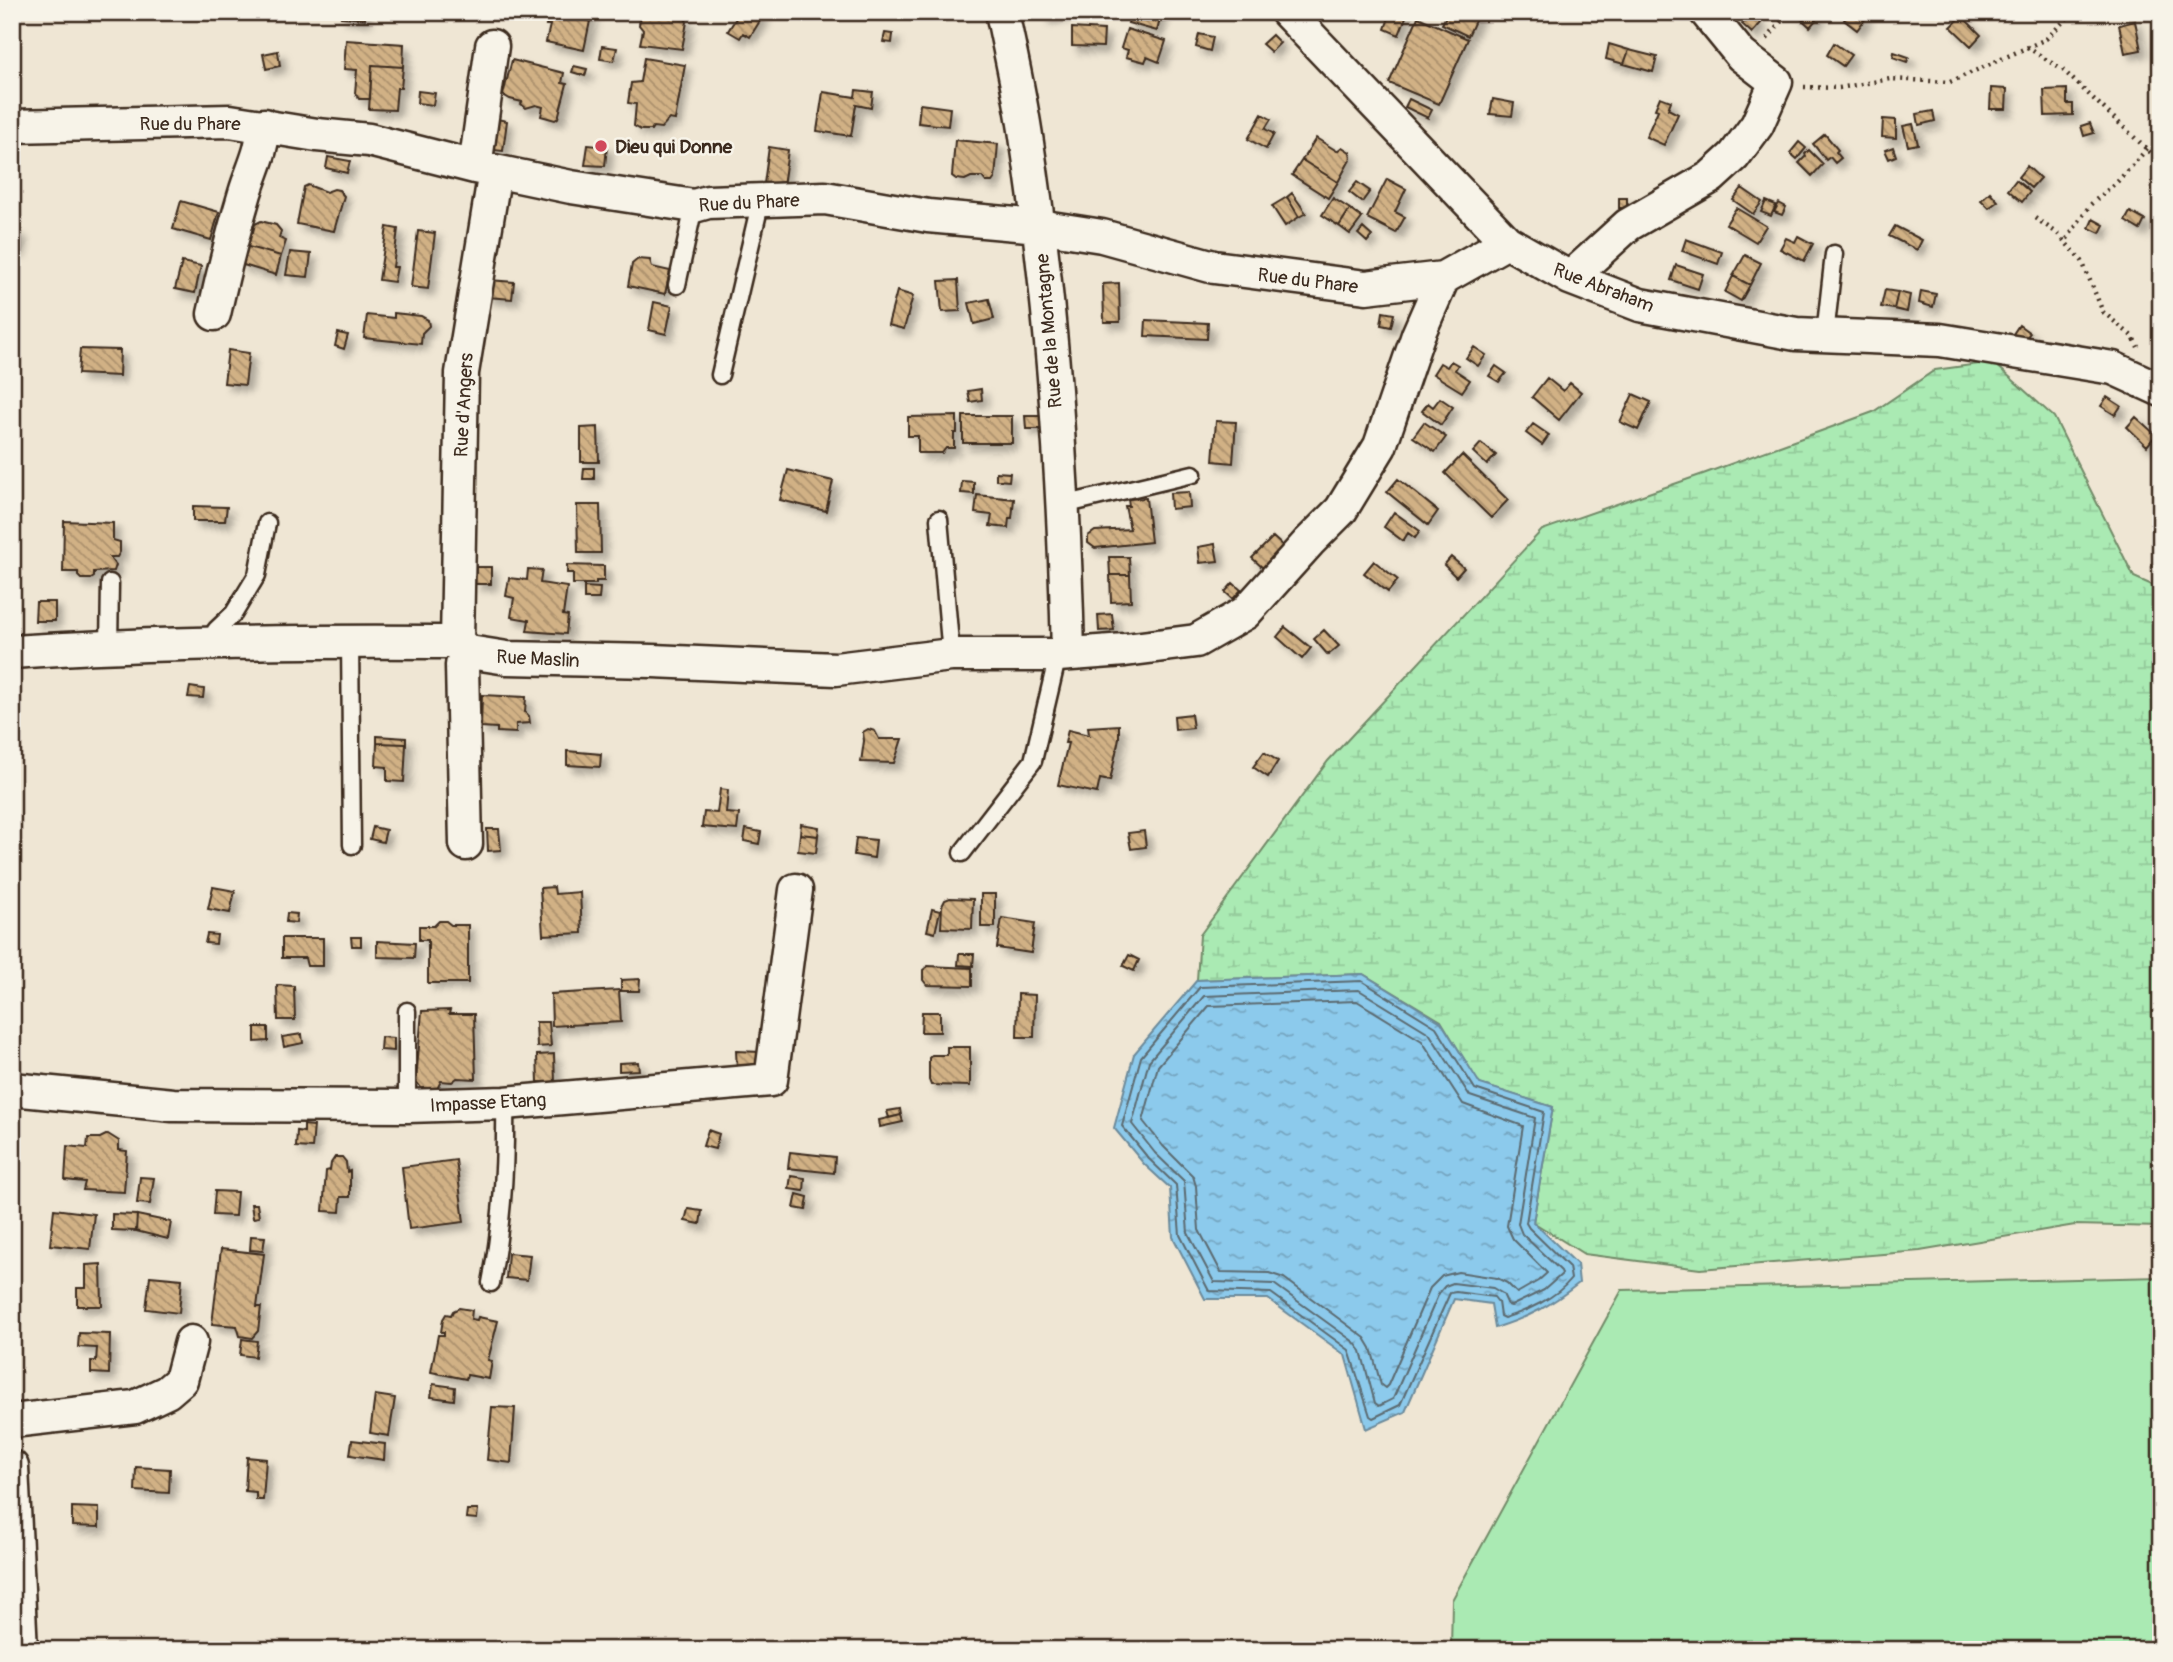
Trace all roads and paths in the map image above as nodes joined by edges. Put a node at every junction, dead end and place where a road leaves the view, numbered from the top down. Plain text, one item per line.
1 (1002, 12) edge
2 (1287, 12) edge
3 (1706, 12) edge
4 (2073, 12) edge
5 (492, 47) dead end
6 (2027, 47) junction
7 (1776, 82) junction
8 (264, 125) junction
9 (12, 126) edge
10 (2147, 149) junction
11 (2161, 154) edge
12 (485, 169) junction
13 (761, 200) junction
14 (694, 206) junction
15 (2035, 219) dead end
16 (1038, 226) junction
17 (2067, 239) dead end
18 (1507, 242) junction
19 (1834, 254) dead end
20 (1443, 278) junction
21 (1570, 278) junction
22 (677, 285) dead end
23 (214, 314) dead end
24 (1825, 335) junction
25 (720, 374) dead end
26 (2147, 384) edge
27 (1193, 474) dead end
28 (1063, 505) junction
29 (939, 519) dead end
30 (267, 523) dead end
31 (110, 583) dead end
32 (350, 641) junction
33 (215, 643) junction
34 (109, 646) junction
35 (463, 647) junction
36 (12, 652) edge
37 (1063, 654) junction
38 (951, 655) junction
39 (466, 844) dead end
40 (352, 845) dead end
41 (961, 853) dead end
42 (796, 890) dead end
43 (407, 1011) dead end
44 (12, 1089) edge
45 (505, 1103) junction
46 (407, 1106) junction
47 (491, 1283) dead end
48 (191, 1342) dead end
49 (12, 1421) edge
50 (12, 1467) edge
51 (13, 1547) edge
52 (20, 1650) edge

1 - 16 street, Rue de la Montagne
2 - 18 street, Rue Abraham
3 - 7 street
4 - 6 path
5 - 12 street, Rue d'Angers
6 - 7 path
6 - 10 path
7 - 21 street
8 - 9 street, Rue du Phare
8 - 12 street, Rue du Phare
8 - 23 street
10 - 11 path
10 - 17 path
12 - 14 street, Rue du Phare
12 - 35 street, Rue d'Angers
13 - 14 street, Rue du Phare
13 - 16 street, Rue du Phare
13 - 25 lane
14 - 22 lane
15 - 26 path
16 - 20 street, Rue du Phare
16 - 28 street, Rue de la Montagne
18 - 20 street
18 - 21 street, Rue Abraham
19 - 24 lane
20 - 37 street, Rue Maslin
21 - 24 street, Rue Abraham
24 - 26 street, Rue Abraham
27 - 28 lane
28 - 37 street, Rue de la Montagne
29 - 38 lane
30 - 33 lane
31 - 34 lane
32 - 33 street, Rue Maslin
32 - 35 street, Rue Maslin
32 - 40 lane
33 - 34 street, Rue Maslin
34 - 36 street, Rue Maslin
35 - 38 street, Rue Maslin
35 - 39 street, Rue d'Angers
37 - 38 street, Rue Maslin
37 - 41 lane
42 - 45 street, Impasse Etang
43 - 46 lane
44 - 46 street, Impasse Etang
45 - 46 street, Impasse Etang
45 - 47 lane
48 - 49 street
50 - 51 street
51 - 52 street

